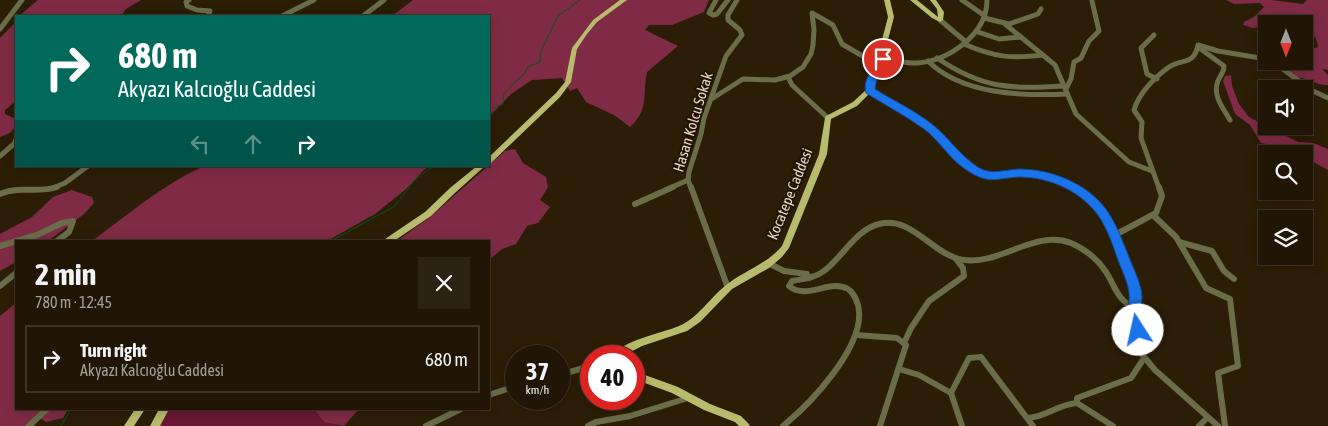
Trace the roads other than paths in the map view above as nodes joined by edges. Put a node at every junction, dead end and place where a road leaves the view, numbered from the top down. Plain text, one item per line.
1 (22, 0) edge
2 (188, 0) edge
3 (314, 0) edge
4 (384, 0) edge
5 (624, 0) edge
6 (716, 0) edge
7 (728, 0) edge
8 (737, 0) edge
9 (887, 0) edge
10 (913, 0) edge
11 (933, 0) edge
12 (962, 0) edge
13 (987, 0) edge
14 (1092, 0) edge
15 (1041, 9) dead end
16 (209, 15) edge
17 (284, 15) edge
18 (364, 15) edge
19 (984, 17) junction
20 (940, 20) junction
21 (1006, 24) junction
22 (0, 29) edge
23 (978, 32) junction
24 (1154, 35) dead end
25 (1021, 37) junction
26 (965, 43) junction
27 (1198, 47) junction
28 (1043, 55) junction
29 (937, 58) junction
30 (1258, 58) edge
31 (883, 59) junction
32 (928, 61) junction
33 (1284, 70) edge
34 (874, 74) junction
35 (788, 77) junction
36 (1157, 79) junction
37 (870, 90) junction
38 (1066, 90) junction
39 (1318, 94) junction
40 (713, 98) junction
41 (1328, 98) edge
42 (1328, 102) edge
43 (828, 118) junction
44 (1230, 120) dead end
45 (15, 144) edge
46 (0, 156) edge
47 (490, 160) edge
48 (86, 167) edge
49 (481, 167) edge
50 (1152, 171) junction
51 (688, 180) junction
52 (0, 194) edge
53 (634, 204) dead end
54 (1153, 215) junction
55 (1115, 235) junction
56 (20, 240) edge
57 (58, 240) edge
58 (389, 240) edge
59 (15, 241) edge
60 (1180, 242) junction
61 (0, 246) edge
62 (955, 258) junction
63 (770, 264) junction
64 (15, 274) edge
65 (809, 278) junction
66 (1234, 279) dead end
67 (0, 286) edge
68 (728, 288) junction
69 (1133, 307) junction
70 (856, 335) junction
71 (904, 343) junction
72 (636, 345) edge
73 (1144, 358) junction
74 (899, 369) junction
75 (645, 378) edge
76 (505, 390) edge
77 (951, 393) junction
78 (490, 395) edge
79 (688, 398) junction
80 (1077, 403) junction
81 (46, 410) edge
82 (139, 410) edge
83 (163, 410) edge
84 (459, 410) edge
85 (1028, 418) junction
86 (1207, 418) junction
87 (28, 426) edge
88 (129, 426) edge
89 (155, 426) edge
90 (426, 426) edge
91 (588, 426) edge
92 (745, 426) edge
93 (783, 426) edge
94 (880, 426) edge
95 (962, 426) edge
96 (1033, 426) edge
97 (1113, 426) edge
98 (1199, 426) edge
99 (1218, 426) edge
100 (1225, 426) edge

1 - 22 street
2 - 16 street
3 - 17 street
4 - 18 street
5 - 47 main road
6 - 7 street
8 - 40 street, Hasan Kolcu Sokak
9 - 31 main road
10 - 20 main road
11 - 20 main road
12 - 19 street
13 - 19 street
14 - 38 street
15 - 21 street
19 - 21 street
19 - 23 street
20 - 26 street
21 - 25 street
23 - 25 street
23 - 26 street
24 - 36 street
25 - 28 street
26 - 28 street
26 - 29 street
27 - 30 street
27 - 36 street
27 - 44 street
28 - 38 street
29 - 32 street
29 - 38 street
31 - 32 street
31 - 34 main road
32 - 38 street
33 - 39 street
34 - 35 street
34 - 37 main road
35 - 40 street
35 - 43 street
36 - 50 street
37 - 43 main road
37 - 55 street
38 - 50 street
39 - 41 street
39 - 42 street
40 - 51 street, Hasan Kolcu Sokak
43 - 63 main road, Kocatepe Caddesi
45 - 46 street
48 - 52 street
49 - 58 main road
50 - 54 street
51 - 53 street
51 - 68 street, Hasan Kolcu Sokak
54 - 55 street
54 - 60 street
55 - 69 street
56 - 57 street
59 - 61 street
60 - 66 street
60 - 100 street
62 - 65 street
62 - 69 street
62 - 71 street
63 - 65 street
63 - 68 main road, Kocatepe Caddesi
64 - 67 street
65 - 70 street
68 - 72 main road, Kocatepe Caddesi
69 - 73 street
70 - 71 street
70 - 93 street
71 - 74 street
73 - 80 street
73 - 86 street
74 - 77 street
74 - 94 street
75 - 79 main road
76 - 78 street
77 - 85 street
77 - 95 street
79 - 91 street
79 - 92 main road
80 - 85 street
80 - 97 street
81 - 87 street
82 - 88 main road
83 - 89 main road
84 - 90 street
85 - 96 street
86 - 98 street
86 - 99 street

